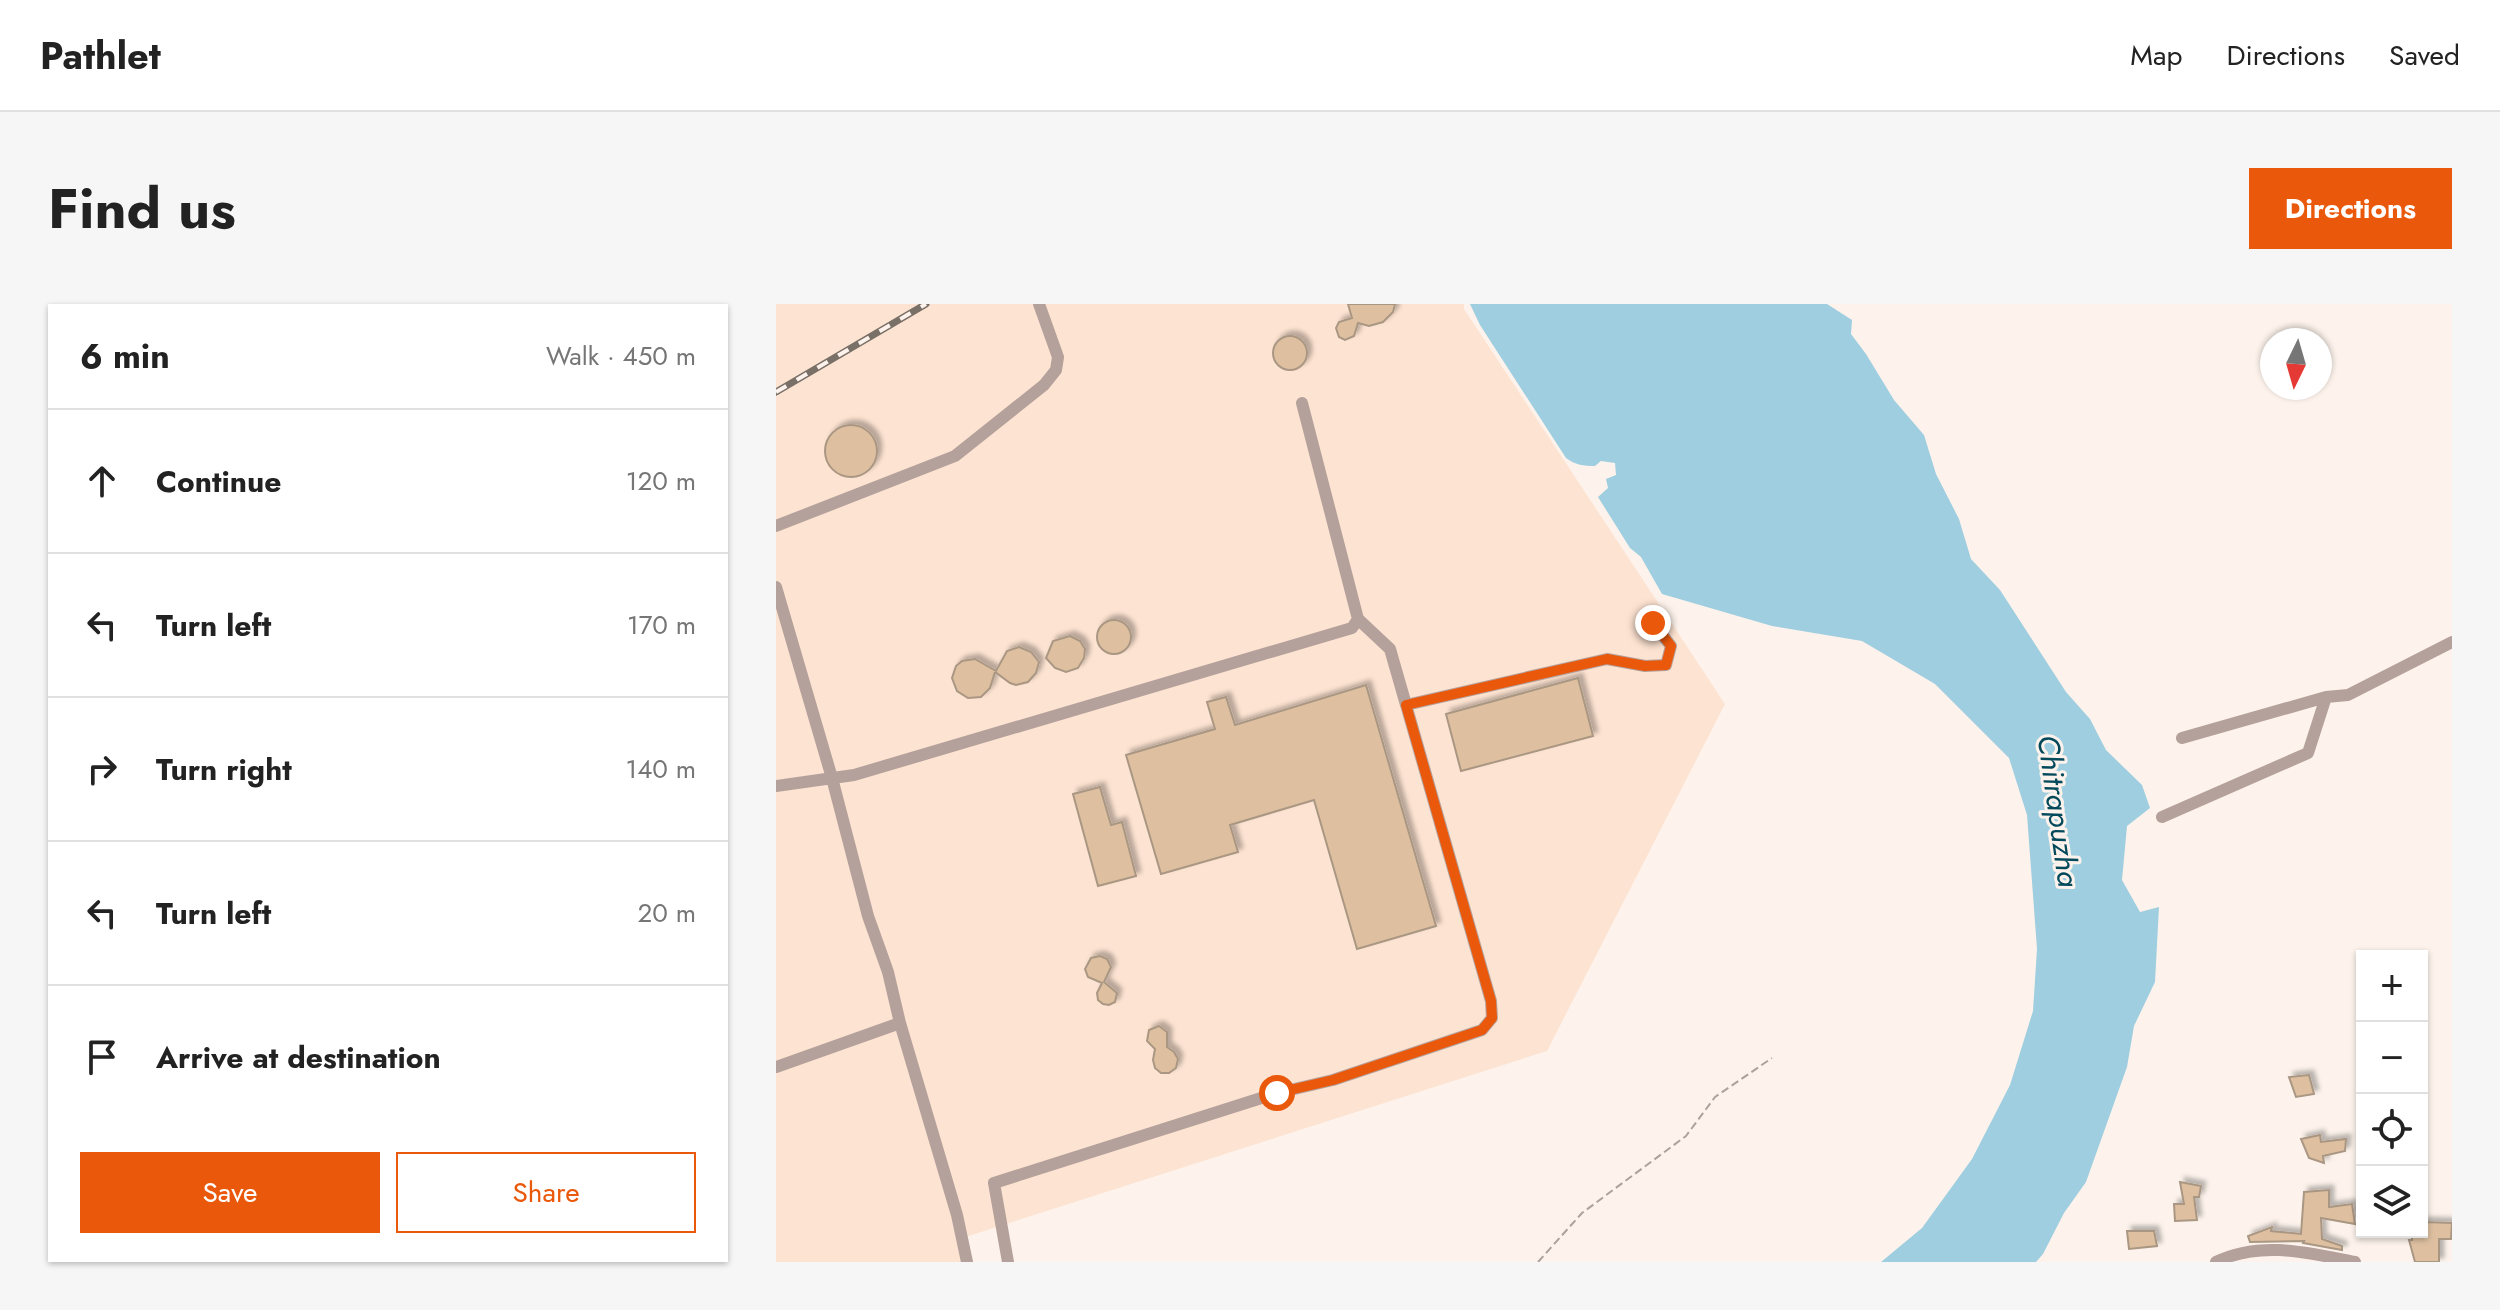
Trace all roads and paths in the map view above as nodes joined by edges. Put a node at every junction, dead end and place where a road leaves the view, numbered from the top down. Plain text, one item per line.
1 (1039, 304) edge
2 (1302, 403) dead end
3 (776, 526) edge
4 (776, 587) edge
5 (1358, 619) junction
6 (1653, 623) dead end
7 (2452, 642) edge
8 (2326, 697) junction
9 (1406, 705) junction
10 (2182, 738) dead end
11 (832, 778) junction
12 (776, 786) edge
13 (2162, 817) dead end
14 (900, 1023) junction
15 (1772, 1058) dead end
16 (776, 1067) edge
17 (2225, 1260) edge
18 (967, 1262) edge
19 (1008, 1262) edge
20 (1538, 1262) edge
21 (2355, 1262) edge

1 - 3 street
2 - 5 street
4 - 11 street
5 - 9 street
5 - 11 street
6 - 9 street
7 - 8 street
8 - 10 street
8 - 13 street
9 - 19 street
11 - 12 street
11 - 14 street
14 - 16 street
14 - 18 street
15 - 20 path
17 - 21 street

